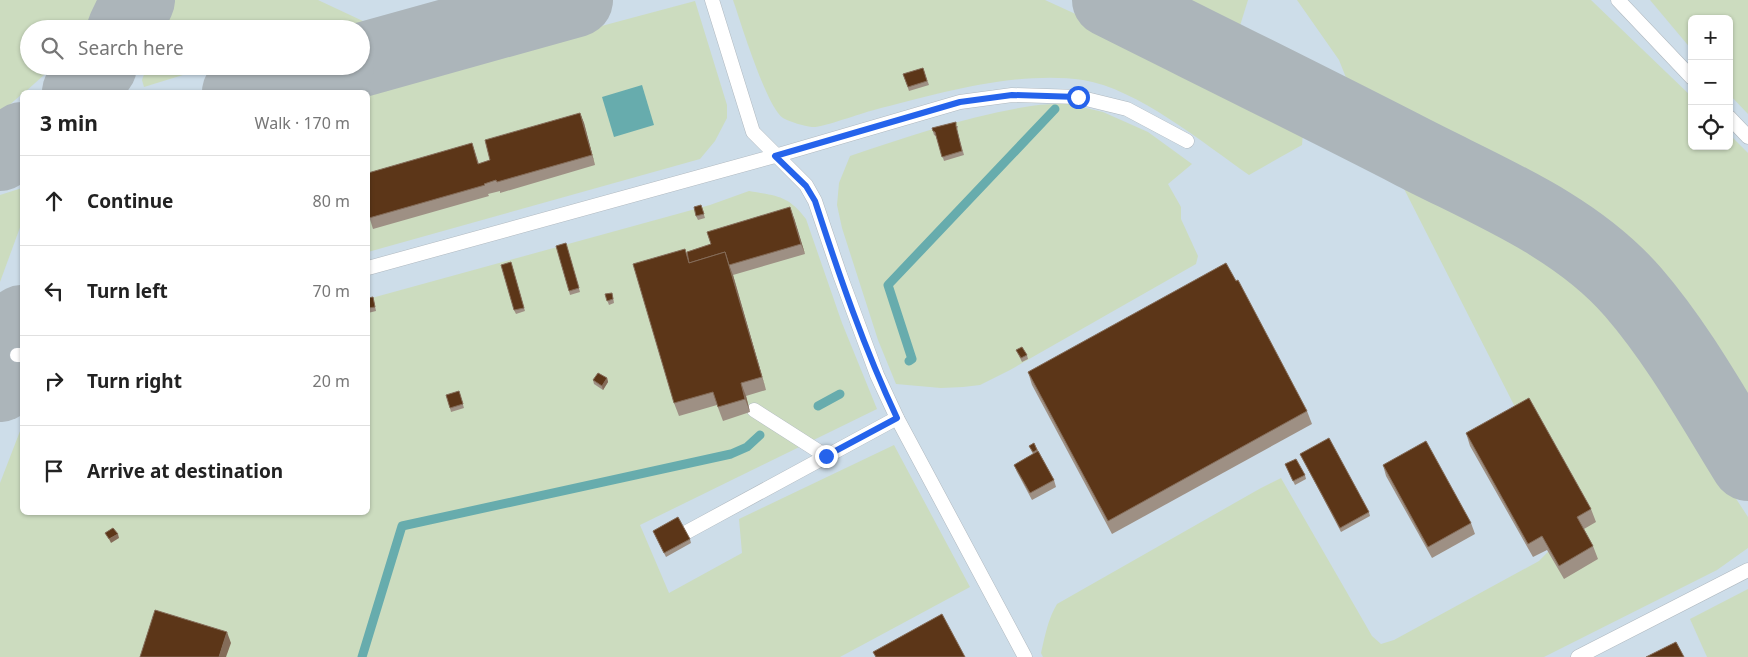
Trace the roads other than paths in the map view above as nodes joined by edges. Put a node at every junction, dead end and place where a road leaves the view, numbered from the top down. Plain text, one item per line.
1 (712, 0) edge
2 (1618, 0) edge
3 (1688, 74) edge
4 (1733, 121) edge
5 (1748, 137) edge
6 (1188, 140) dead end
7 (775, 156) junction
8 (370, 267) edge
9 (754, 410) dead end
10 (897, 418) junction
11 (826, 456) junction
12 (685, 533) edge
13 (1748, 570) edge
14 (1025, 657) edge
15 (1578, 657) edge

1 - 7 lane
2 - 3 lane
4 - 5 lane
6 - 7 lane
7 - 8 lane
7 - 10 lane
9 - 11 lane
10 - 11 lane
10 - 14 lane
11 - 12 lane
13 - 15 lane

